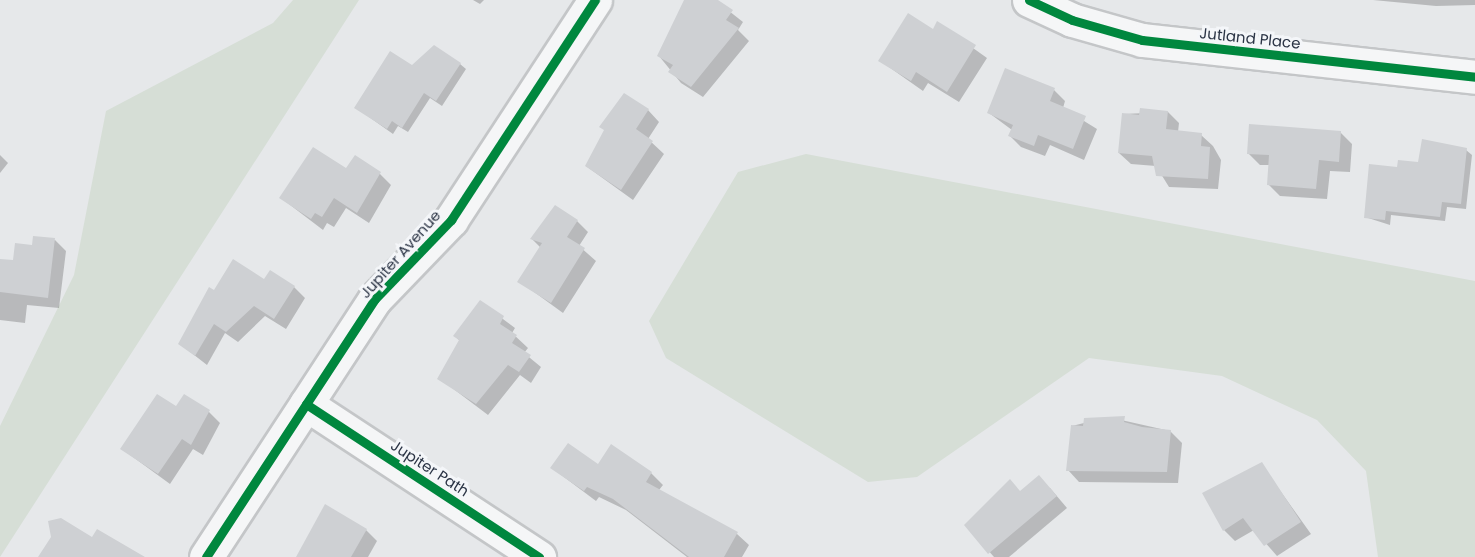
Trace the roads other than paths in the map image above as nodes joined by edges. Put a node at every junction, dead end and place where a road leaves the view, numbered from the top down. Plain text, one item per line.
1 (595, 0) edge
2 (1029, 0) edge
3 (1475, 77) edge
4 (306, 404) junction
5 (206, 557) edge
6 (538, 557) edge

1 - 4 street, Jupiter Avenue
2 - 3 street, Jutland Place
4 - 5 street, Jupiter Avenue
4 - 6 street, Jupiter Path

